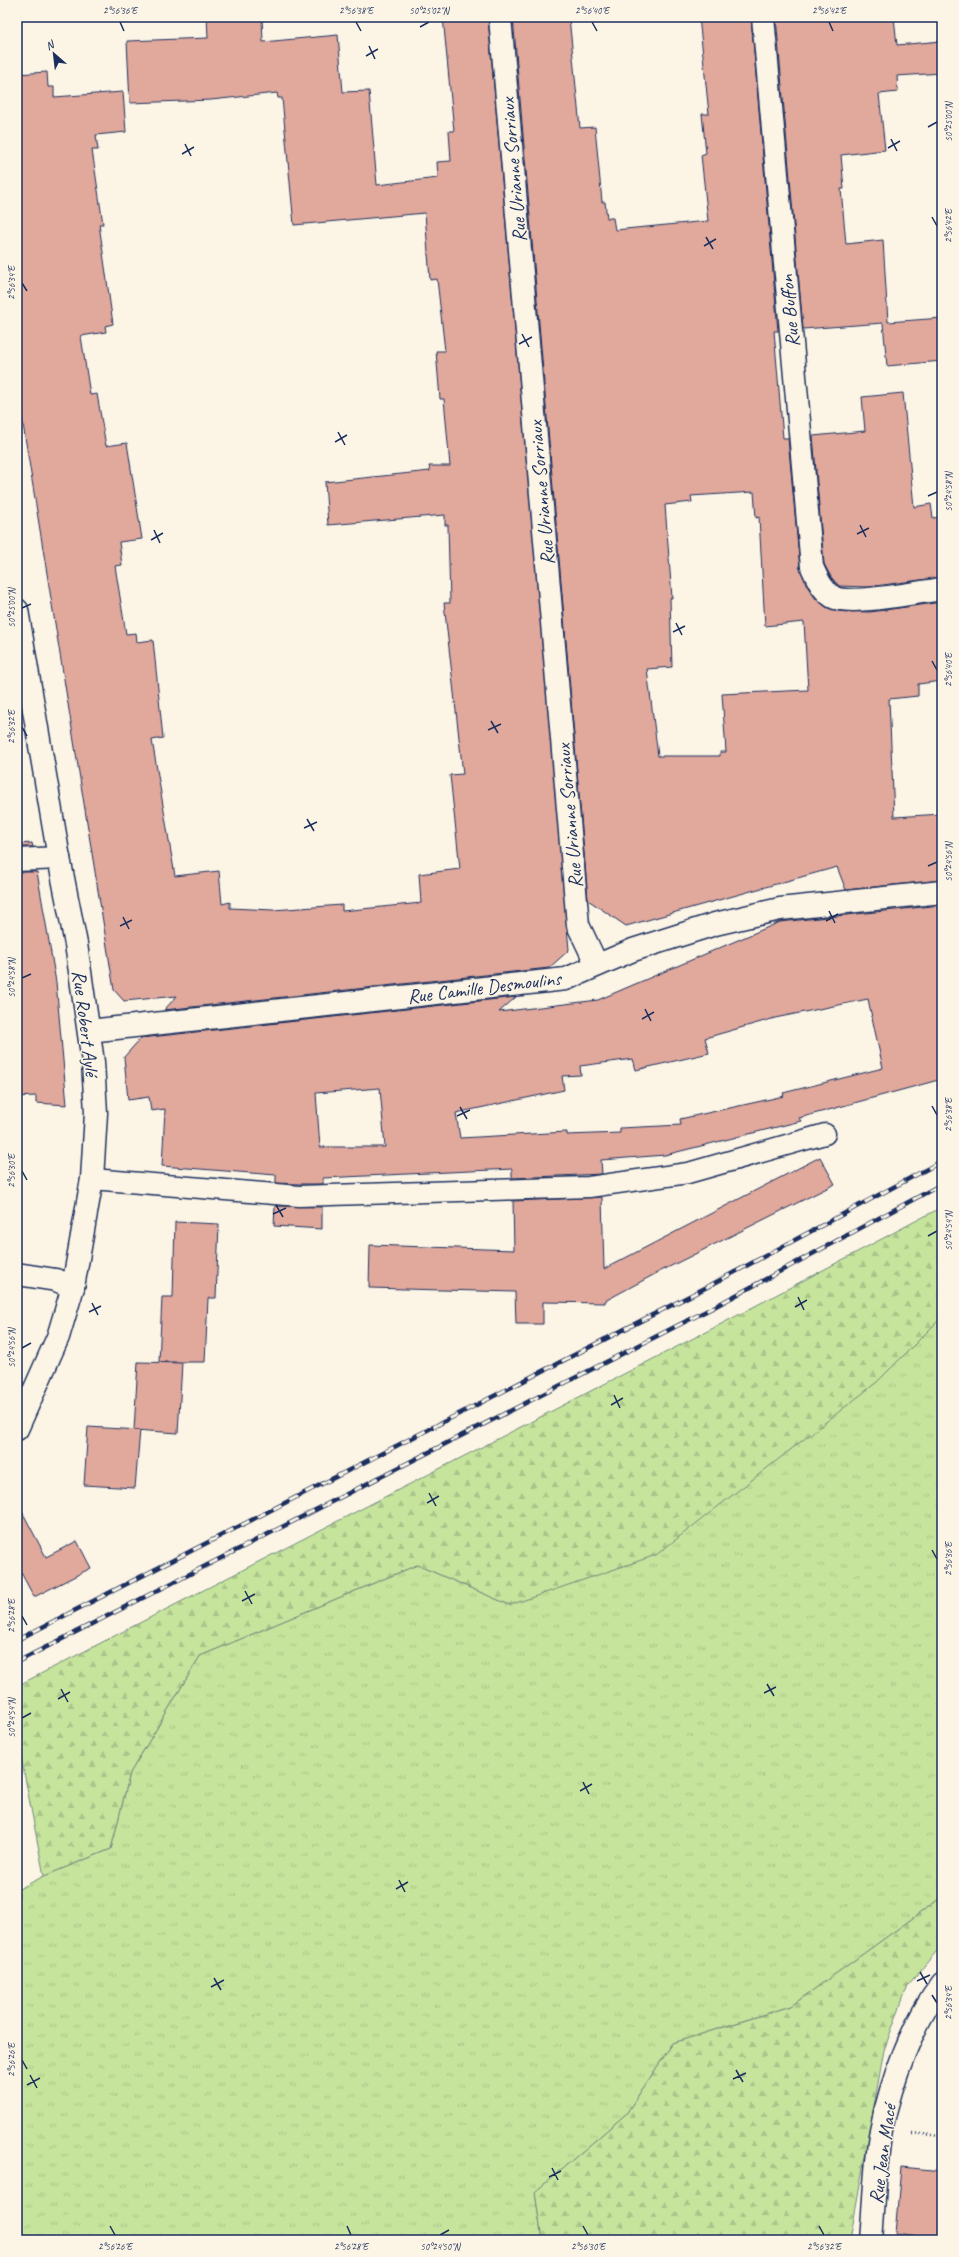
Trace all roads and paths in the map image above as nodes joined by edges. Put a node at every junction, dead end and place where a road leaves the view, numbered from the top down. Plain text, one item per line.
1 (500, 17) edge
2 (763, 17) edge
3 (942, 589) edge
4 (17, 610) edge
5 (59, 858) junction
6 (17, 860) edge
7 (942, 892) edge
8 (597, 966) junction
9 (89, 1031) junction
10 (825, 1134) dead end
11 (92, 1179) junction
12 (17, 1274) edge
13 (73, 1287) junction
14 (17, 1429) edge
15 (942, 1984) edge
16 (871, 2240) edge

1 - 8 street, Rue Urianne Sorriaux
2 - 3 street, Rue Buffon
4 - 5 street, Rue Robert Aylé
5 - 6 street
5 - 9 street, Rue Robert Aylé
7 - 8 street, Rue Camille Desmoulins
8 - 9 street, Rue Camille Desmoulins
9 - 11 street, Rue Robert Aylé
10 - 11 lane
11 - 13 street, Rue Robert Aylé
12 - 13 street
13 - 14 street, Rue Robert Aylé
15 - 16 street, Rue Jean Macé

